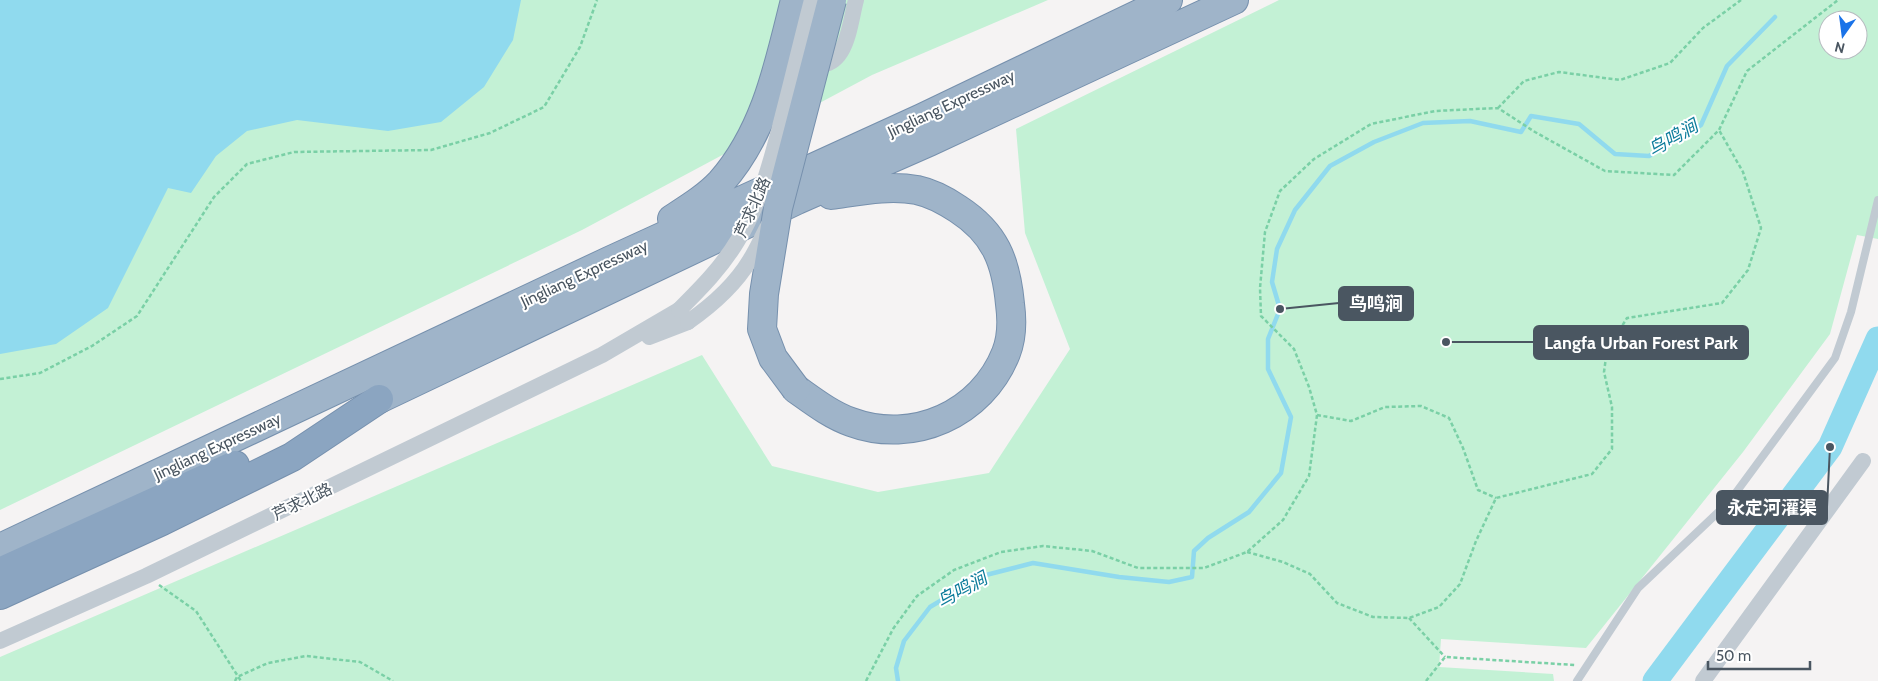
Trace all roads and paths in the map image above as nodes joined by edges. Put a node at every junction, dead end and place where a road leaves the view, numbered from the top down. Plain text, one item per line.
1 (597, 0) edge
2 (812, 0) edge
3 (832, 0) edge
4 (856, 0) edge
5 (1168, 0) edge
6 (1234, 0) edge
7 (1741, 0) edge
8 (1837, 0) edge
9 (793, 10) edge
10 (1498, 108) junction
11 (925, 130) junction
12 (1719, 130) junction
13 (1878, 200) edge
14 (787, 204) junction
15 (609, 261) junction
16 (683, 316) junction
17 (0, 379) edge
18 (379, 399) junction
19 (1317, 415) junction
20 (1863, 461) dead end
21 (1496, 498) junction
22 (0, 548) edge
23 (1247, 552) junction
24 (0, 572) edge
25 (146, 576) junction
26 (0, 595) edge
27 (1409, 618) junction
28 (0, 641) edge
29 (1445, 657) junction
30 (1586, 666) junction
31 (237, 677) junction
32 (235, 681) edge
33 (241, 681) edge
34 (392, 681) edge
35 (866, 681) edge
36 (1426, 681) edge
37 (1577, 681) edge
38 (1703, 681) edge

1 - 17 path
2 - 16 street, 芦求北路, bridge
3 - 14 highway, bridge
4 - 9 street
5 - 11 highway, Jingliang Expressway
6 - 11 highway, Jingliang Expressway
7 - 10 path
8 - 12 path
9 - 15 highway
10 - 12 path
10 - 19 path
11 - 14 highway, Jingliang Expressway
11 - 15 highway, Jingliang Expressway
12 - 21 path
13 - 30 lane
14 - 14 highway, bridge
14 - 16 street, 芦求北路, bridge
14 - 18 highway, Jingliang Expressway
15 - 22 highway, Jingliang Expressway
16 - 25 street, 芦求北路
18 - 24 highway
18 - 26 highway
19 - 21 path
19 - 23 path
20 - 38 street
21 - 27 path
23 - 27 path
23 - 35 path
25 - 28 street, 芦求北路
25 - 31 path
27 - 29 path
29 - 30 path
29 - 36 path
30 - 37 lane
31 - 32 path
31 - 33 path
31 - 34 path

